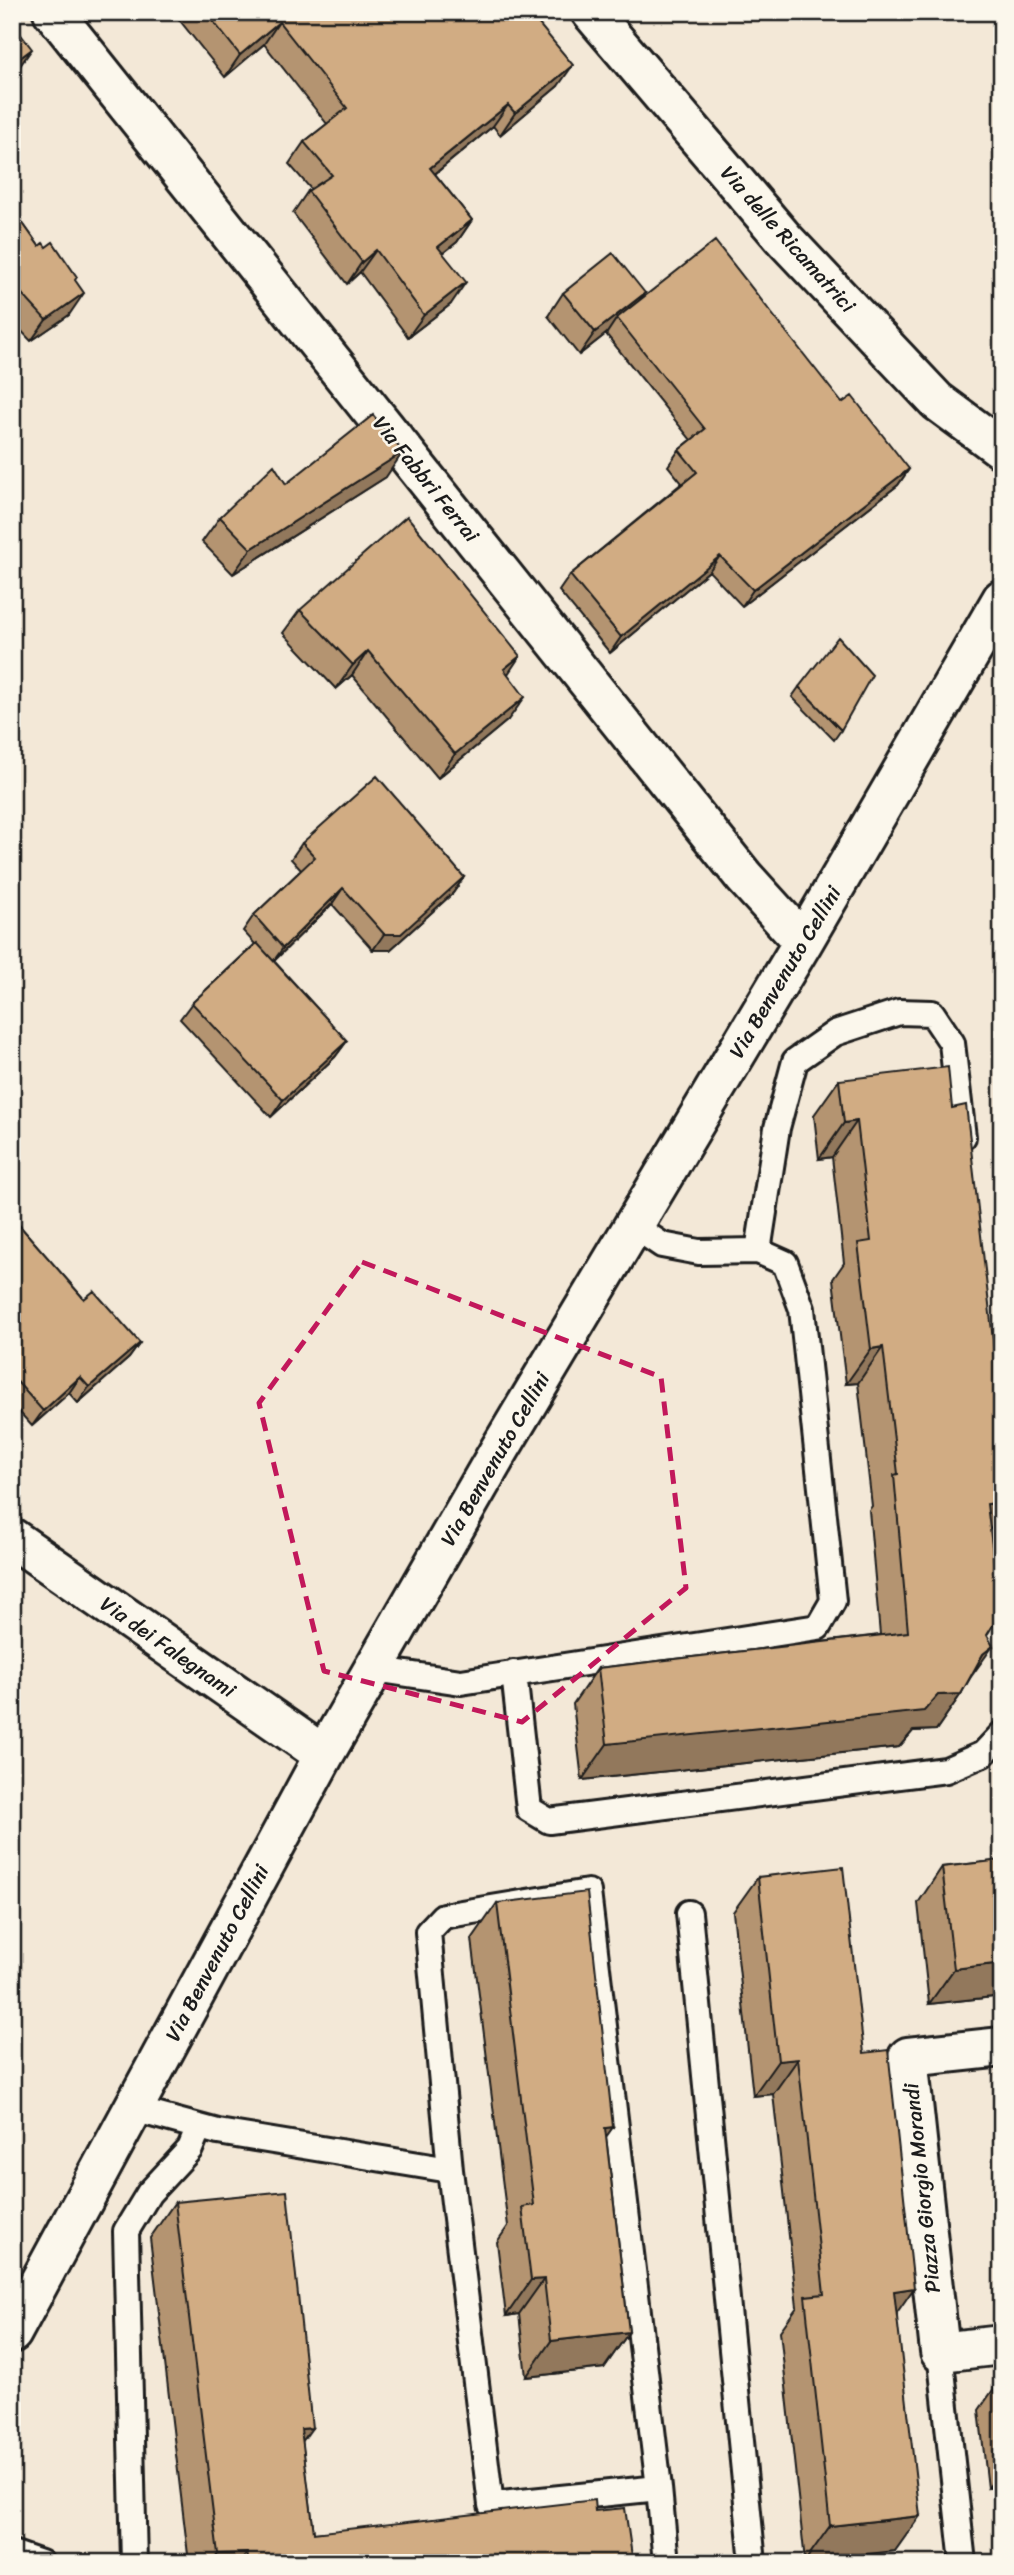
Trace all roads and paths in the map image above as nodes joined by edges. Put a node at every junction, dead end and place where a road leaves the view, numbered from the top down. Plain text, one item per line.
1 (53, 12) edge
2 (591, 12) edge
3 (1002, 449) edge
4 (1002, 599) edge
5 (803, 942) junction
6 (966, 1164) edge
7 (634, 1226) junction
8 (758, 1251) junction
9 (12, 1538) edge
10 (374, 1669) junction
11 (514, 1673) junction
12 (1002, 1734) edge
13 (324, 1755) junction
14 (689, 1913) dead end
15 (1002, 2047) edge
16 (133, 2109) junction
17 (199, 2127) junction
18 (450, 2170) junction
19 (12, 2333) edge
20 (1002, 2346) edge
21 (940, 2352) junction
22 (659, 2488) junction
23 (12, 2553) edge
24 (38, 2562) edge
25 (134, 2563) edge
26 (666, 2563) edge
27 (753, 2563) edge
28 (963, 2563) edge

1 - 5 street, Via Fabbri Ferrai
2 - 3 street, Via delle Ricamatrici
4 - 5 street, Via Benvenuto Cellini
5 - 7 street, Via Benvenuto Cellini
6 - 8 lane
7 - 8 lane
7 - 10 street, Via Benvenuto Cellini
8 - 11 lane
9 - 13 street, Via dei Falegnami
10 - 11 lane
10 - 13 street, Via Benvenuto Cellini
11 - 12 lane
13 - 16 street, Via Benvenuto Cellini
14 - 27 lane
15 - 21 street, Piazza Giorgio Morandi
16 - 17 lane
16 - 19 street, Via Benvenuto Cellini
17 - 18 lane
17 - 25 lane
18 - 22 lane
18 - 22 lane
20 - 21 street
21 - 28 lane
22 - 26 lane
23 - 24 lane

